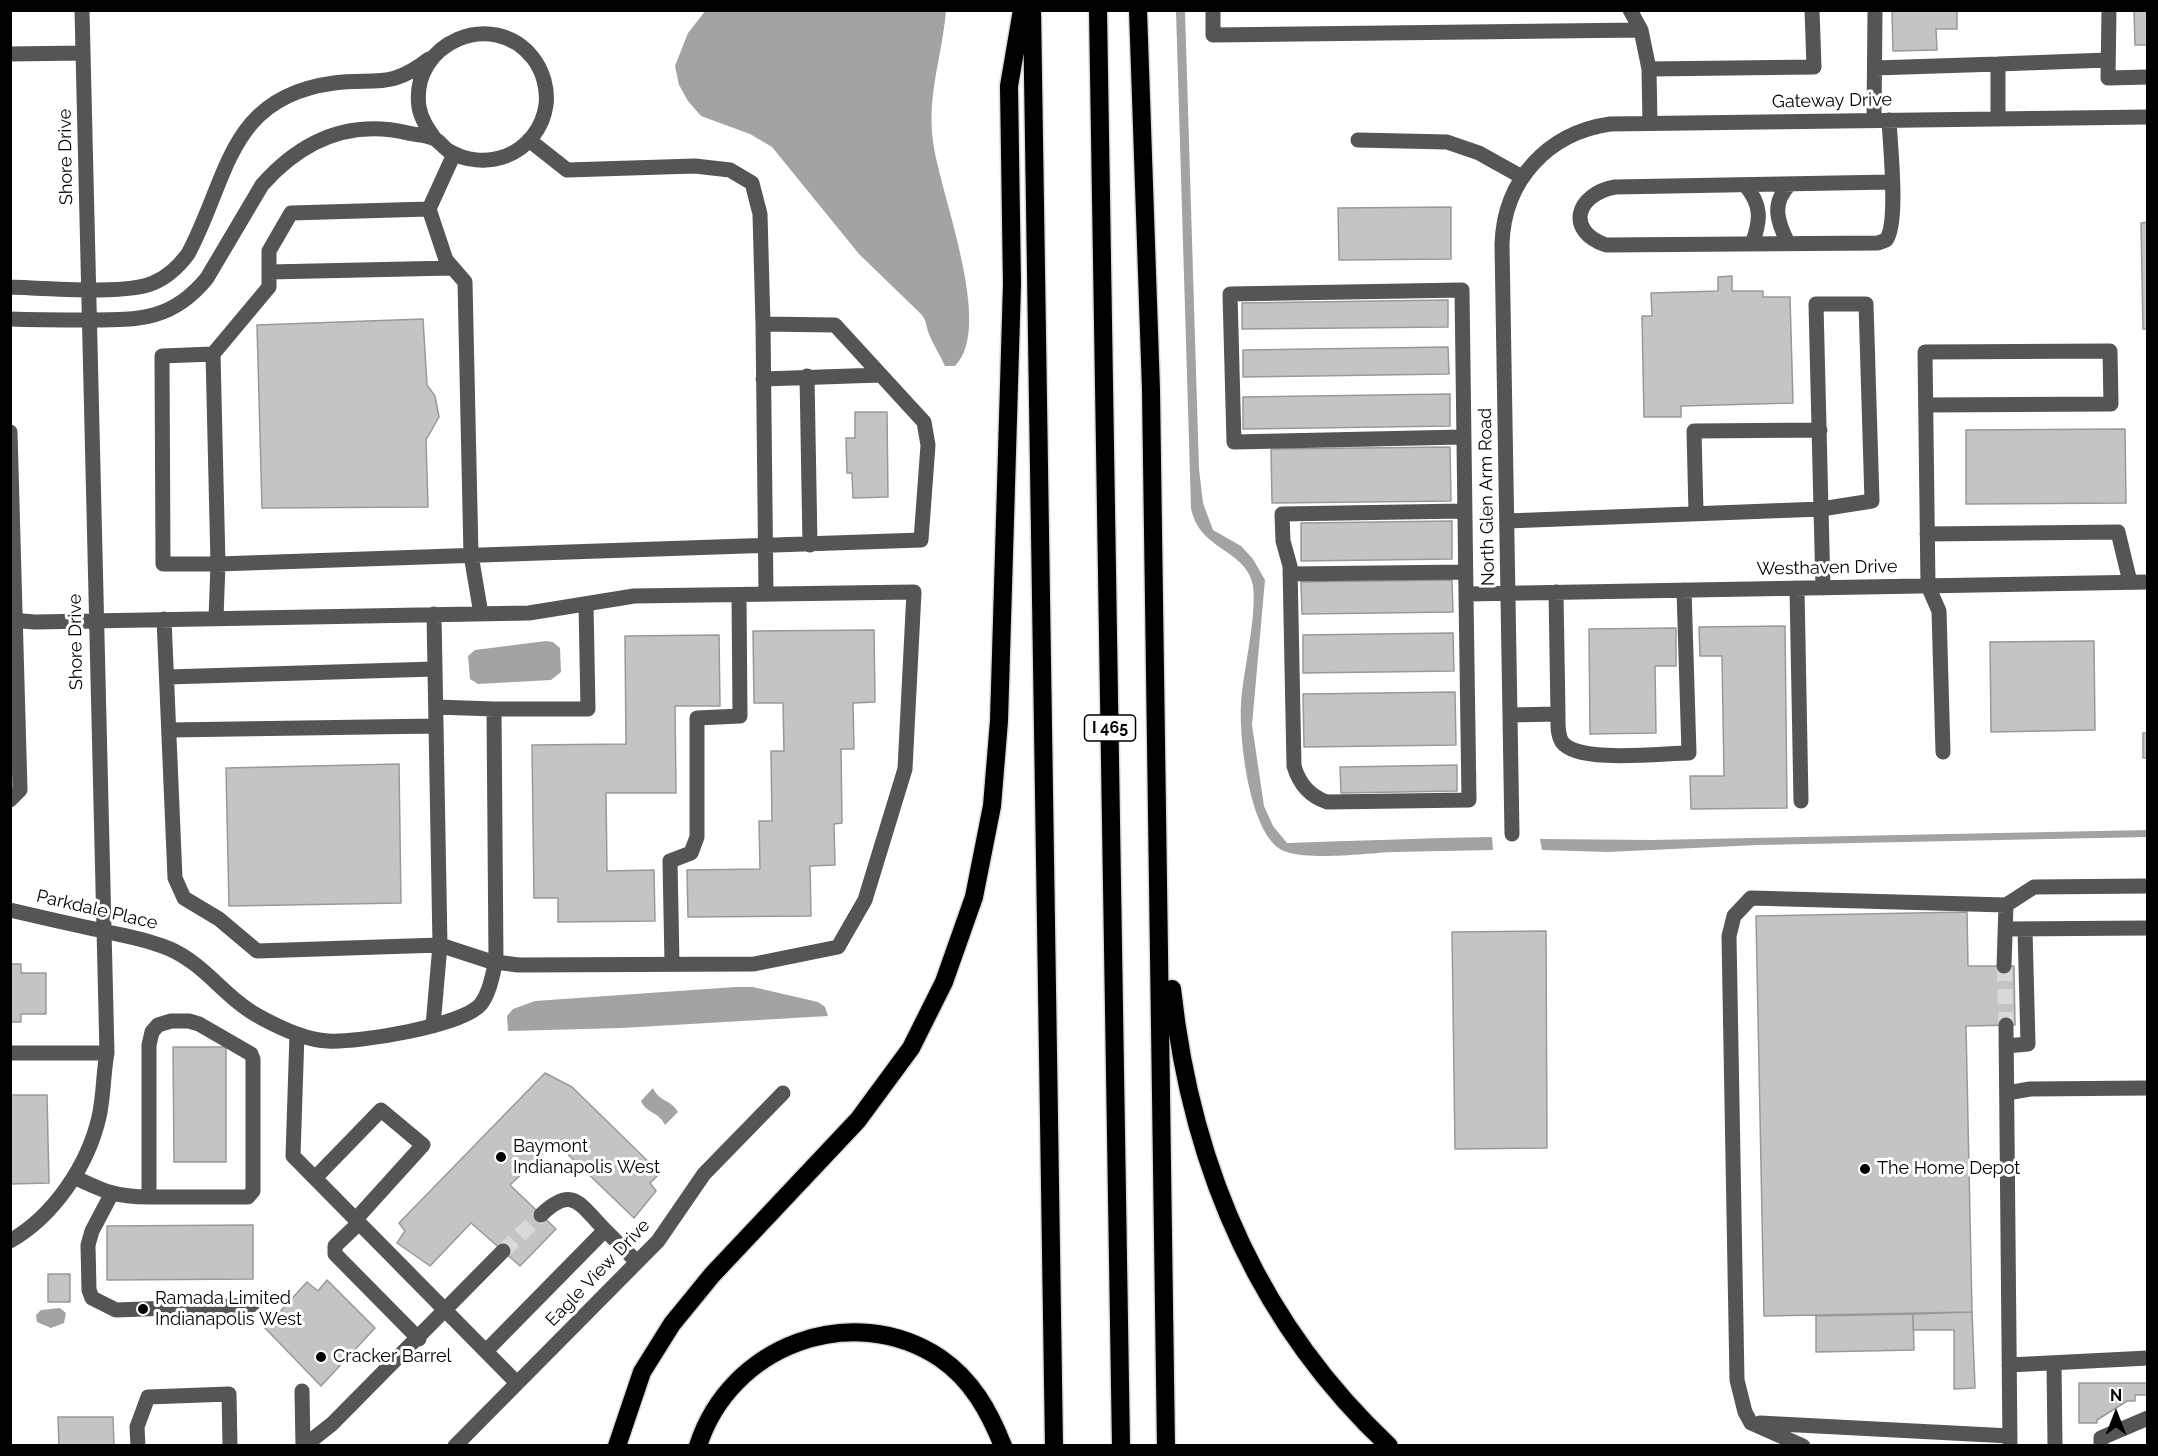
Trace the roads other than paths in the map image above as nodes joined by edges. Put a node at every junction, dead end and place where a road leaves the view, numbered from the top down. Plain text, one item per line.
1 (82, 10) edge
2 (1022, 10) edge
3 (1032, 10) edge
4 (1098, 10) edge
5 (1138, 10) edge
6 (1213, 10) edge
7 (1630, 10) edge
8 (1812, 10) edge
9 (1875, 10) edge
10 (2109, 10) edge
11 (1641, 30) junction
12 (83, 53) junction
13 (10, 54) edge
14 (433, 56) junction
15 (2108, 60) junction
16 (1998, 64) junction
17 (1875, 68) junction
18 (1649, 69) junction
19 (2148, 77) edge
20 (2148, 117) edge
21 (1998, 118) junction
22 (1882, 120) junction
23 (1650, 123) junction
24 (435, 139) junction
25 (529, 140) junction
26 (1358, 140) dead end
27 (454, 154) junction
28 (1525, 172) junction
29 (1891, 182) junction
30 (1790, 184) junction
31 (1745, 185) junction
32 (429, 209) junction
33 (1788, 243) junction
34 (1752, 244) junction
35 (452, 268) junction
36 (269, 272) junction
37 (10, 288) edge
38 (88, 289) junction
39 (10, 319) edge
40 (89, 320) junction
41 (763, 324) junction
42 (213, 354) junction
43 (880, 375) junction
44 (807, 376) junction
45 (763, 380) junction
46 (1926, 405) junction
47 (1820, 430) junction
48 (10, 432) edge
49 (1463, 438) junction
50 (1821, 509) junction
51 (1463, 511) junction
52 (1696, 513) junction
53 (1507, 521) junction
54 (1927, 534) junction
55 (810, 545) junction
56 (767, 546) junction
57 (471, 555) junction
58 (218, 564) junction
59 (1465, 572) junction
60 (1290, 574) junction
61 (2130, 582) junction
62 (2148, 582) edge
63 (1928, 586) junction
64 (1797, 588) junction
65 (1823, 588) junction
66 (1684, 590) junction
67 (1556, 592) junction
68 (1508, 593) junction
69 (766, 594) junction
70 (1466, 594) junction
71 (739, 595) junction
72 (586, 604) junction
73 (434, 614) junction
74 (480, 614) junction
75 (216, 618) junction
76 (164, 619) junction
77 (12, 620) edge
78 (95, 620) junction
79 (435, 669) junction
80 (167, 677) junction
81 (436, 707) junction
82 (494, 709) junction
83 (1558, 714) junction
84 (1510, 715) junction
85 (436, 726) junction
86 (169, 730) junction
87 (1943, 752) dead end
88 (10, 800) edge
89 (1800, 801) dead end
90 (1512, 834) dead end
91 (2148, 885) edge
92 (1160, 887) junction
93 (2006, 905) junction
94 (10, 910) edge
95 (2148, 928) edge
96 (2006, 929) junction
97 (2025, 929) junction
98 (102, 931) junction
99 (440, 945) junction
100 (495, 962) junction
101 (672, 964) junction
102 (2004, 966) tunnel mouth
103 (2006, 1025) tunnel mouth
104 (433, 1026) junction
105 (297, 1034) junction
106 (2006, 1046) junction
107 (10, 1053) edge
108 (106, 1053) junction
109 (2148, 1088) edge
110 (783, 1093) dead end
111 (2007, 1093) junction
112 (74, 1177) junction
113 (315, 1178) junction
114 (111, 1195) junction
115 (149, 1197) junction
116 (541, 1215) tunnel mouth
117 (357, 1221) junction
118 (606, 1230) junction
119 (10, 1241) edge
120 (503, 1251) tunnel mouth
121 (637, 1262) junction
122 (252, 1305) dead end
123 (447, 1311) junction
124 (419, 1339) junction
125 (486, 1351) junction
126 (2148, 1358) edge
127 (2054, 1364) junction
128 (2009, 1365) junction
129 (517, 1383) junction
130 (302, 1391) dead end
131 (2148, 1418) edge
132 (1751, 1423) junction
133 (2010, 1441) edge
134 (138, 1446) edge
135 (230, 1446) edge
136 (303, 1446) edge
137 (455, 1446) edge
138 (617, 1446) edge
139 (698, 1446) edge
140 (1004, 1446) edge
141 (1054, 1446) edge
142 (1121, 1446) edge
143 (1166, 1446) edge
144 (1389, 1446) edge
145 (1803, 1446) edge
146 (2055, 1446) edge
147 (2101, 1446) edge

1 - 12 street, Shore Drive
2 - 138 highway
3 - 141 highway
4 - 142 highway, I 465
5 - 92 highway
6 - 11 street
7 - 11 street
8 - 18 street
9 - 17 street
10 - 15 street
11 - 18 street
12 - 13 street
12 - 38 street, Shore Drive
14 - 24 street
14 - 25 street
14 - 38 street
15 - 16 street
15 - 19 street
16 - 17 street
16 - 21 street
17 - 22 street
18 - 23 street
20 - 21 street, Gateway Drive
21 - 22 street, Gateway Drive
22 - 23 street, Gateway Drive
22 - 29 street
23 - 28 street, Gateway Drive
24 - 27 street
24 - 40 street
25 - 27 street
25 - 41 street
26 - 28 street
27 - 32 street
28 - 53 street, North Glen Arm Road
29 - 30 street
29 - 33 street
30 - 31 street
30 - 33 street
31 - 34 street
31 - 34 street
32 - 35 street
32 - 36 street
33 - 34 street
35 - 36 street
35 - 57 street
36 - 42 street
37 - 38 street
38 - 40 street, Shore Drive
39 - 40 street
40 - 78 street, Shore Drive
41 - 43 street
41 - 45 street
42 - 58 street
42 - 58 street
43 - 44 street
43 - 55 street
44 - 45 street
44 - 55 street
45 - 56 street
46 - 46 street
46 - 54 street
47 - 50 street
47 - 50 street
47 - 52 street
48 - 77 street
49 - 49 street
49 - 51 street
50 - 52 street
50 - 65 street
51 - 59 street
51 - 60 street
52 - 53 street
53 - 68 street, North Glen Arm Road
54 - 61 street
54 - 63 street
55 - 56 street
56 - 57 street
56 - 69 street
57 - 58 street
57 - 74 street
58 - 75 street
59 - 60 street
59 - 70 street
60 - 70 street
61 - 62 street, Westhaven Drive
61 - 63 street, Westhaven Drive
63 - 65 street, Westhaven Drive
63 - 87 street
64 - 65 street, Westhaven Drive
64 - 66 street, Westhaven Drive
64 - 89 street
66 - 67 street, Westhaven Drive
66 - 83 street
67 - 68 street, Westhaven Drive
67 - 83 street
68 - 70 street, Westhaven Drive
68 - 84 street, North Glen Arm Road
69 - 71 street
69 - 101 street
71 - 72 street
71 - 101 street
72 - 74 street
72 - 82 street
73 - 74 street
73 - 75 street
73 - 79 street
75 - 76 street
76 - 78 street
76 - 80 street
77 - 78 street
77 - 88 street
78 - 98 street, Shore Drive
79 - 80 street
79 - 81 street
80 - 86 street
81 - 82 street
81 - 85 street
82 - 100 street, Parkdale Place
83 - 84 street
84 - 90 street, North Glen Arm Road
85 - 86 street
85 - 99 street
86 - 99 street
91 - 93 street
92 - 143 highway
92 - 144 highway
93 - 96 street
93 - 132 street
94 - 98 street, Parkdale Place
95 - 97 street
96 - 97 street
96 - 102 street
97 - 106 street
98 - 105 street, Parkdale Place
98 - 108 street, Shore Drive
99 - 100 street
99 - 104 street
100 - 101 street
100 - 104 street, Parkdale Place
103 - 106 street
104 - 105 street, Parkdale Place
105 - 113 street
106 - 111 street
107 - 108 street
108 - 112 street, Shore Drive
109 - 111 street
110 - 121 street, Eagle View Drive
111 - 128 street
112 - 114 street
112 - 119 street, Shore Drive
113 - 117 street
113 - 117 street
114 - 115 street
114 - 122 street
115 - 115 street
116 - 118 street
117 - 123 street
117 - 124 street
118 - 121 street
118 - 125 street
120 - 123 street
121 - 129 street, Eagle View Drive
123 - 124 street
123 - 125 street
124 - 136 street
125 - 129 street
126 - 127 street
127 - 128 street
127 - 146 street
128 - 133 street
129 - 137 street, Eagle View Drive
130 - 136 street
131 - 147 street
132 - 133 street
132 - 145 street
134 - 135 street
139 - 140 highway

